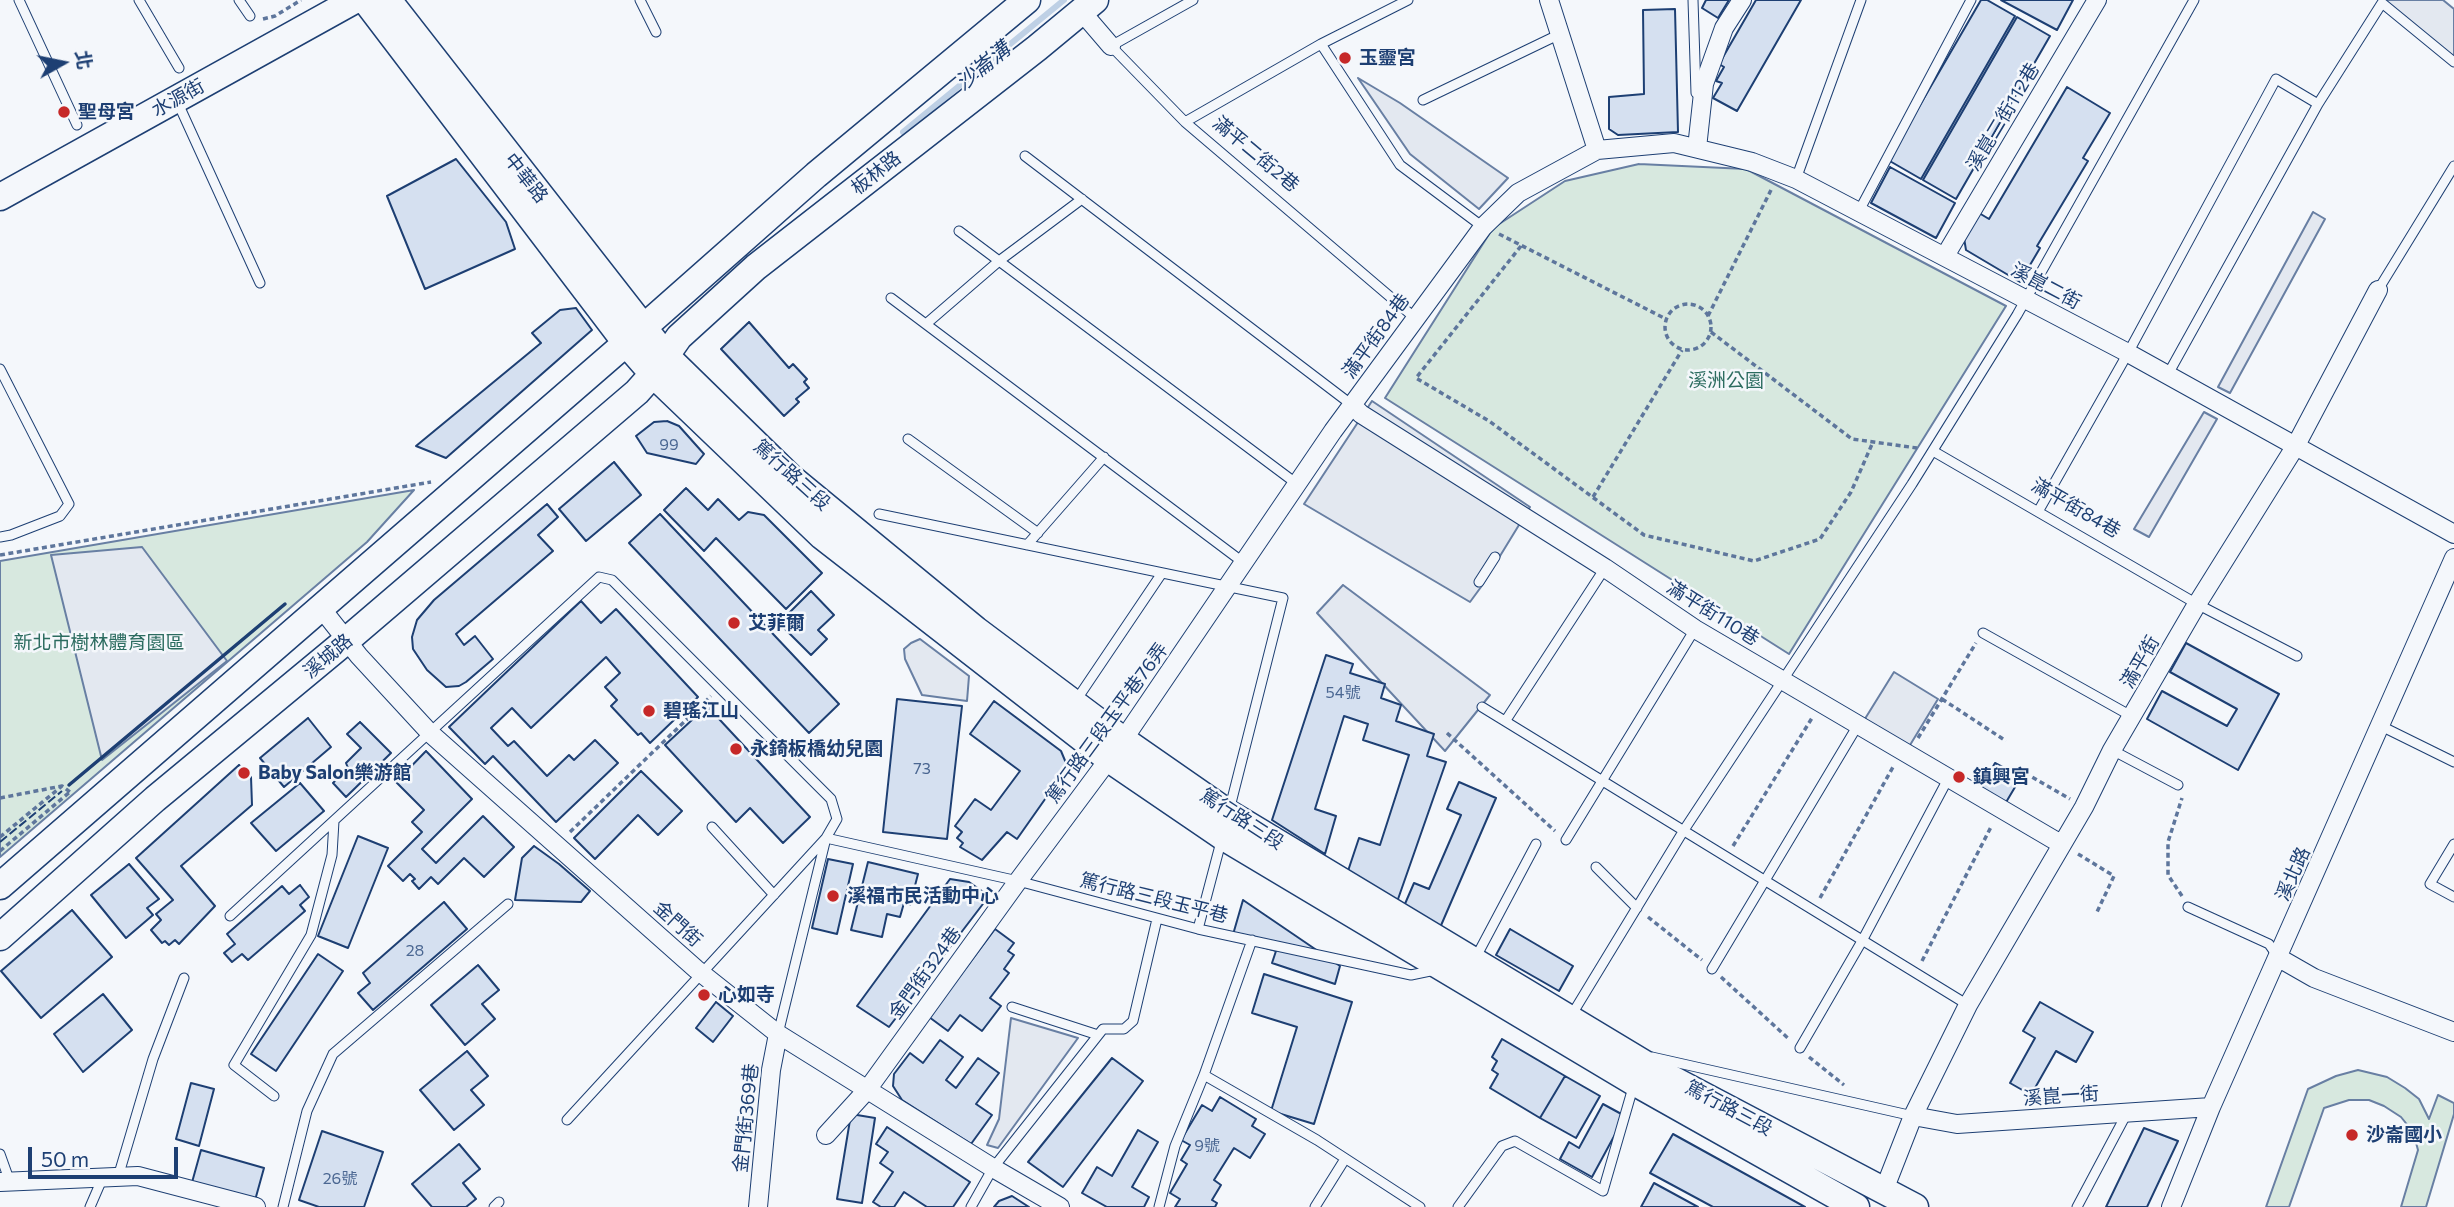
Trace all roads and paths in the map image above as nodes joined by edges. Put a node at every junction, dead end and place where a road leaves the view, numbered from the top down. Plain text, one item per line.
1 (19, 0) edge
2 (139, 0) edge
3 (239, 0) edge
4 (301, 0) edge
5 (355, 0) edge
6 (365, 0) edge
7 (388, 0) edge
8 (640, 0) edge
9 (1027, 0) edge
10 (1193, 0) edge
11 (1408, 0) edge
12 (1549, 0) edge
13 (1693, 0) edge
14 (1742, 0) edge
15 (1861, 0) edge
16 (1971, 0) edge
17 (2097, 0) edge
18 (2194, 0) edge
19 (2380, 2) edge
20 (1088, 6) edge
21 (250, 16) joint
22 (656, 32) dead end
23 (1560, 34) junction
24 (1321, 44) junction
25 (1111, 46) junction
26 (2454, 62) edge
27 (178, 68) dead end
28 (176, 99) junction
29 (1423, 100) dead end
30 (2318, 104) junction
31 (1185, 122) junction
32 (77, 125) dead end
33 (1697, 149) junction
34 (1597, 150) junction
35 (1025, 156) dead end
36 (2454, 166) edge
37 (1796, 179) junction
38 (1772, 188) dead end
39 (0, 197) edge
40 (1083, 199) junction
41 (1859, 211) junction
42 (1490, 230) junction
43 (960, 231) dead end
44 (1521, 246) junction
45 (1945, 256) junction
46 (999, 261) junction
47 (260, 283) dead end
48 (2378, 289) joint
49 (891, 298) dead end
50 (2025, 298) junction
51 (1708, 316) junction
52 (1415, 318) junction
53 (1666, 319) junction
54 (926, 324) junction
55 (1711, 332) junction
56 (635, 335) junction
57 (1682, 350) junction
58 (2128, 353) junction
59 (659, 365) junction
60 (0, 369) edge
61 (2168, 376) junction
62 (1352, 405) junction
63 (908, 439) dead end
64 (1873, 442) junction
65 (2295, 447) junction
66 (1933, 451) junction
67 (1104, 457) junction
68 (436, 481) dead end
69 (1297, 484) junction
70 (1593, 498) junction
71 (2039, 510) junction
72 (879, 514) dead end
73 (1038, 533) junction
74 (2454, 534) edge
75 (0, 537) edge
76 (1027, 545) junction
77 (0, 555) edge
78 (1495, 557) dead end
79 (2454, 558) edge
80 (1244, 563) junction
81 (1605, 568) junction
82 (1162, 573) junction
83 (1479, 583) dead end
84 (1228, 587) junction
85 (2197, 604) junction
86 (321, 608) junction
87 (1695, 629) junction
88 (1983, 633) joint
89 (347, 640) junction
90 (2297, 656) dead end
91 (1782, 681) junction
92 (720, 688) junction
93 (1942, 699) junction
94 (1075, 703) junction
95 (1820, 705) junction
96 (1482, 707) dead end
97 (2133, 717) junction
98 (1506, 720) junction
99 (1858, 725) junction
100 (2381, 726) junction
101 (430, 733) junction
102 (1447, 733) dead end
103 (2006, 741) dead end
104 (1116, 749) junction
105 (2112, 750) junction
106 (1906, 752) junction
107 (2454, 762) edge
108 (2025, 773) dead end
109 (1949, 777) junction
110 (1603, 780) junction
111 (2178, 785) joint
112 (62, 786) junction
113 (70, 792) dead end
114 (0, 799) edge
115 (2001, 807) junction
116 (2084, 807) junction
117 (334, 821) junction
118 (1225, 825) junction
119 (712, 827) dead end
120 (1684, 830) junction
121 (0, 837) edge
122 (826, 838) junction
123 (1566, 840) joint
124 (1536, 844) dead end
125 (2061, 844) junction
126 (2454, 844) edge
127 (557, 845) junction
128 (1727, 856) junction
129 (1596, 867) dead end
130 (1765, 879) junction
131 (1018, 881) junction
132 (0, 886) edge
133 (774, 895) junction
134 (2454, 897) edge
135 (508, 904) dead end
136 (2188, 907) joint
137 (1637, 908) junction
138 (1813, 910) junction
139 (2097, 912) dead end
140 (230, 916) dead end
141 (1157, 919) junction
142 (1198, 929) junction
143 (0, 937) edge
144 (1252, 940) junction
145 (1861, 941) junction
146 (2279, 958) junction
147 (1474, 961) junction
148 (1442, 968) junction
149 (1712, 969) junction
150 (1916, 973) junction
151 (703, 974) junction
152 (184, 978) dead end
153 (1968, 1005) junction
154 (1012, 1007) dead end
155 (1570, 1018) junction
156 (1101, 1032) junction
157 (2454, 1032) edge
158 (778, 1034) junction
159 (1800, 1048) junction
160 (1622, 1050) junction
161 (1204, 1075) junction
162 (1634, 1082) junction
163 (867, 1090) junction
164 (274, 1096) dead end
165 (1867, 1105) junction
166 (2211, 1107) junction
167 (2127, 1113) junction
168 (1913, 1116) junction
169 (567, 1120) dead end
170 (827, 1135) dead end
171 (0, 1154) edge
172 (1345, 1159) junction
173 (993, 1168) junction
174 (110, 1177) junction
175 (5, 1182) edge
176 (1873, 1198) edge
177 (90, 1207) edge
178 (256, 1207) edge
179 (283, 1207) edge
180 (758, 1207) edge
181 (971, 1207) edge
182 (1060, 1207) edge
183 (1159, 1207) edge
184 (1315, 1207) edge
185 (1420, 1207) edge
186 (1458, 1207) edge
187 (1915, 1207) edge
188 (2077, 1207) edge
189 (2171, 1207) edge

1 - 32 lane
2 - 27 lane
3 - 21 lane
4 - 21 path
5 - 28 street, 水源街
6 - 56 street, 中華路
7 - 56 street, 中華路
8 - 22 lane
9 - 56 street, 板林路
10 - 25 lane
11 - 24 lane
12 - 23 street
13 - 33 lane
14 - 33 street
15 - 37 lane
16 - 41 lane
17 - 45 street, 溪崑二街112巷
18 - 50 lane
19 - 26 lane
19 - 30 lane
20 - 25 street, 滿平二街2巷
20 - 59 street, 板林路
23 - 29 lane
23 - 34 street
24 - 31 lane
24 - 42 lane
25 - 31 lane, 滿平二街2巷
28 - 39 street, 水源街
28 - 47 lane
30 - 58 lane
30 - 61 lane
31 - 52 lane, 滿平二街2巷
33 - 34 street, 溪崑二街
33 - 37 street, 溪崑二街
34 - 42 street, 滿平街84巷
35 - 40 lane
36 - 48 lane, 滿平街
37 - 41 street, 溪崑二街
38 - 51 path
40 - 46 lane
40 - 62 lane
41 - 45 street, 溪崑二街
42 - 44 path
42 - 52 street, 滿平街84巷
43 - 46 lane
44 - 53 path
44 - 70 path
45 - 50 street, 溪崑二街
46 - 54 lane
46 - 69 lane
48 - 65 street, 滿平街
49 - 54 lane
50 - 58 street, 溪崑二街
50 - 66 lane
51 - 53 path
51 - 55 path
52 - 62 street, 滿平街84巷
53 - 57 path
54 - 67 lane
55 - 57 path
55 - 64 path
56 - 59 street, 中華路
56 - 86 street, 溪城路
57 - 70 path
58 - 61 street, 溪崑二街
58 - 71 lane
59 - 89 street, 溪城路
59 - 94 street, 篤行路三段
59 - 104 street, 篤行路三段
60 - 75 lane
61 - 65 street, 溪崑二街
62 - 69 street, 滿平街84巷
62 - 81 street, 滿平街110巷
63 - 73 lane
64 - 66 path
64 - 70 path
65 - 74 street, 溪崑二街
65 - 85 street, 滿平街
66 - 71 lane, 滿平街84巷
66 - 91 lane
67 - 73 lane
67 - 80 lane
68 - 77 path
69 - 80 street, 滿平街84巷
71 - 85 lane, 滿平街84巷
72 - 76 lane
73 - 76 lane
76 - 82 lane
78 - 83 lane
79 - 100 street, 溪北路
80 - 84 street, 滿平街84巷
81 - 87 street, 滿平街110巷
81 - 98 lane
82 - 84 lane
82 - 94 lane, 篤行路三段玉平巷76弄
84 - 104 street, 篤行路三段玉平巷76弄
84 - 118 lane
85 - 90 lane, 滿平街84巷
85 - 97 street, 滿平街
86 - 89 street, 金門街
86 - 132 street, 溪城路
87 - 91 street, 滿平街110巷
87 - 110 lane
88 - 93 path
88 - 97 lane
89 - 101 street, 金門街
89 - 143 street, 溪城路
91 - 95 street, 滿平街110巷
91 - 120 lane
92 - 101 lane
92 - 122 lane
92 - 127 path
93 - 103 path
93 - 106 path
94 - 104 street, 篤行路三段
95 - 99 street, 滿平街110巷
95 - 128 path
96 - 98 lane
97 - 105 street, 滿平街
98 - 110 lane
99 - 106 street, 滿平街110巷
99 - 130 lane
100 - 107 lane
100 - 146 street, 溪北路
101 - 117 lane
101 - 127 street, 金門街
102 - 123 path
104 - 118 street, 篤行路三段
104 - 131 street, 篤行路三段玉平巷76弄
105 - 111 lane
105 - 116 street, 滿平街
106 - 109 street, 滿平街110巷
106 - 138 path
108 - 116 path
109 - 115 street, 滿平街110巷
109 - 145 lane
110 - 120 lane
110 - 123 lane
111 - 136 path
112 - 113 path
112 - 114 path
112 - 121 path
115 - 125 street, 滿平街110巷
115 - 150 path
116 - 125 street, 滿平街
117 - 140 lane
117 - 164 lane
118 - 142 lane
118 - 147 street, 篤行路三段
118 - 148 street, 篤行路三段
119 - 133 lane
120 - 128 lane
120 - 137 lane
122 - 131 lane, 篤行路三段玉平巷
122 - 133 lane
122 - 158 lane
124 - 147 lane
125 - 139 path
125 - 153 street, 滿平街
126 - 134 lane
127 - 151 street, 金門街
128 - 130 lane
129 - 137 lane
130 - 138 lane
130 - 149 lane
131 - 141 lane, 篤行路三段玉平巷
131 - 163 street, 金門街324巷
133 - 151 lane
135 - 179 lane
136 - 146 lane
137 - 149 path
137 - 155 lane
138 - 145 lane
141 - 142 lane, 篤行路三段玉平巷
141 - 156 lane
142 - 144 lane, 篤行路三段玉平巷
144 - 148 lane, 篤行路三段玉平巷
144 - 161 lane
145 - 150 lane
145 - 159 lane
146 - 157 street
146 - 166 street, 溪北路
147 - 148 lane, 篤行路三段玉平巷
147 - 155 street, 篤行路三段
148 - 162 street, 篤行路三段
149 - 159 path
150 - 153 lane
151 - 158 street, 金門街
151 - 169 lane
152 - 174 lane
153 - 168 street, 滿平街
154 - 156 lane
155 - 160 street, 篤行路三段
156 - 173 lane
158 - 163 street, 金門街
158 - 180 street, 金門街369巷
159 - 165 path
160 - 165 lane
160 - 176 street, 篤行路三段
161 - 172 lane
161 - 183 lane
162 - 176 street, 篤行路三段
162 - 186 lane
163 - 170 street, 金門街324巷
163 - 173 street, 金門街
165 - 168 lane
166 - 167 street, 溪崑一街
166 - 189 street, 溪北路
167 - 168 street, 溪崑一街
167 - 188 lane
168 - 176 street, 滿平街
171 - 175 lane
172 - 184 lane
172 - 185 lane
173 - 181 lane
173 - 182 street, 金門街
174 - 175 street
174 - 177 lane
174 - 178 street
176 - 187 street

